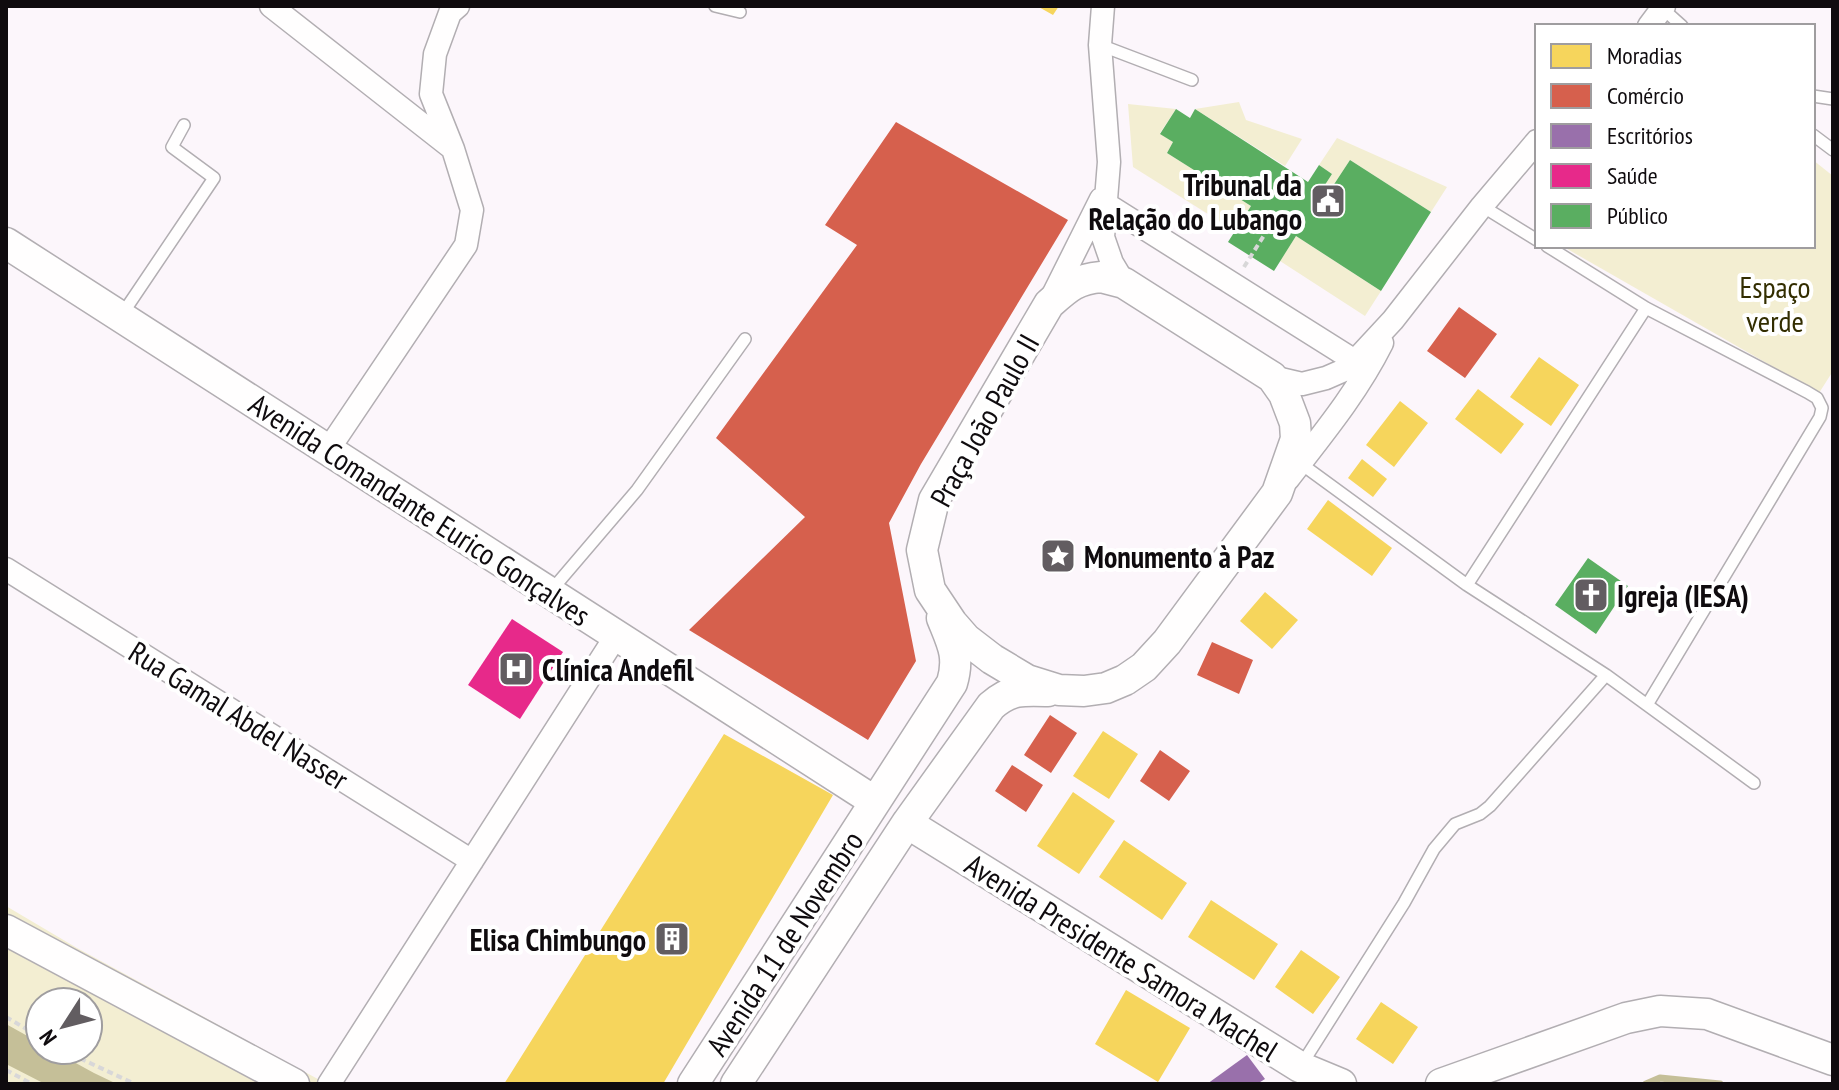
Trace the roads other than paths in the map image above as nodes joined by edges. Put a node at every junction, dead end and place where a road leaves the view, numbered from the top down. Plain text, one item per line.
1 (271, 6) edge
2 (458, 6) edge
3 (715, 6) edge
4 (1103, 6) edge
5 (740, 12) dead end
6 (1658, 14) edge
7 (1678, 24) edge
8 (1100, 45) junction
9 (1192, 80) dead end
10 (184, 125) dead end
11 (1815, 136) edge
12 (1535, 143) edge
13 (453, 149) junction
14 (1833, 150) edge
15 (1107, 196) junction
16 (1482, 206) junction
17 (1535, 239) edge
18 (6, 243) edge
19 (1550, 248) edge
20 (1124, 283) junction
21 (1049, 304) junction
22 (1646, 308) junction
23 (120, 317) junction
24 (1393, 320) junction
25 (745, 339) dead end
26 (1355, 361) junction
27 (1272, 377) junction
28 (328, 450) junction
29 (1300, 463) junction
30 (1277, 493) junction
31 (6, 569) edge
32 (1467, 585) junction
33 (930, 590) junction
34 (550, 593) junction
35 (616, 636) junction
36 (1606, 675) junction
37 (1084, 691) junction
38 (1647, 705) junction
39 (1754, 783) dead end
40 (874, 801) junction
41 (907, 823) junction
42 (472, 861) junction
43 (6, 930) edge
44 (1833, 1060) edge
45 (1318, 1078) edge
46 (294, 1084) edge
47 (329, 1084) edge
48 (693, 1084) edge
49 (736, 1084) edge
50 (1441, 1084) edge

1 - 13 street
2 - 13 street
3 - 5 lane
4 - 8 street
6 - 7 lane
8 - 9 lane
8 - 15 street
10 - 23 lane
11 - 14 lane
12 - 16 street
13 - 28 street
15 - 20 street
15 - 21 street
15 - 26 street
16 - 17 lane
16 - 24 street
18 - 23 street, Avenida Comandante Eurico Gonçalves
19 - 22 lane
20 - 21 street, Praça João Paulo II
20 - 27 street, Praça João Paulo II
21 - 33 street, Praça João Paulo II
22 - 32 lane
22 - 38 lane
23 - 28 street, Avenida Comandante Eurico Gonçalves
24 - 26 street
24 - 29 street, Praça João Paulo II
25 - 34 lane
26 - 27 street
27 - 30 street, Praça João Paulo II
28 - 34 street, Avenida Comandante Eurico Gonçalves
29 - 30 street, Praça João Paulo II
29 - 32 lane
30 - 37 street, Praça João Paulo II
31 - 42 street, Rua Gamal Abdel Nasser
32 - 36 lane
33 - 37 street, Praça João Paulo II
33 - 40 street, Avenida 11 de Novembro
34 - 35 street, Avenida Comandante Eurico Gonçalves
35 - 40 street, Avenida Comandante Eurico Gonçalves
35 - 42 street
36 - 38 lane
36 - 45 lane
37 - 41 street, Avenida 11 de Novembro
38 - 39 lane
40 - 41 street, Avenida 11 de Novembro
40 - 48 street, Avenida 11 de Novembro
41 - 45 street, Avenida Presidente Samora Machel
41 - 49 street, Avenida 11 de Novembro
42 - 47 street
43 - 46 street
44 - 50 street

